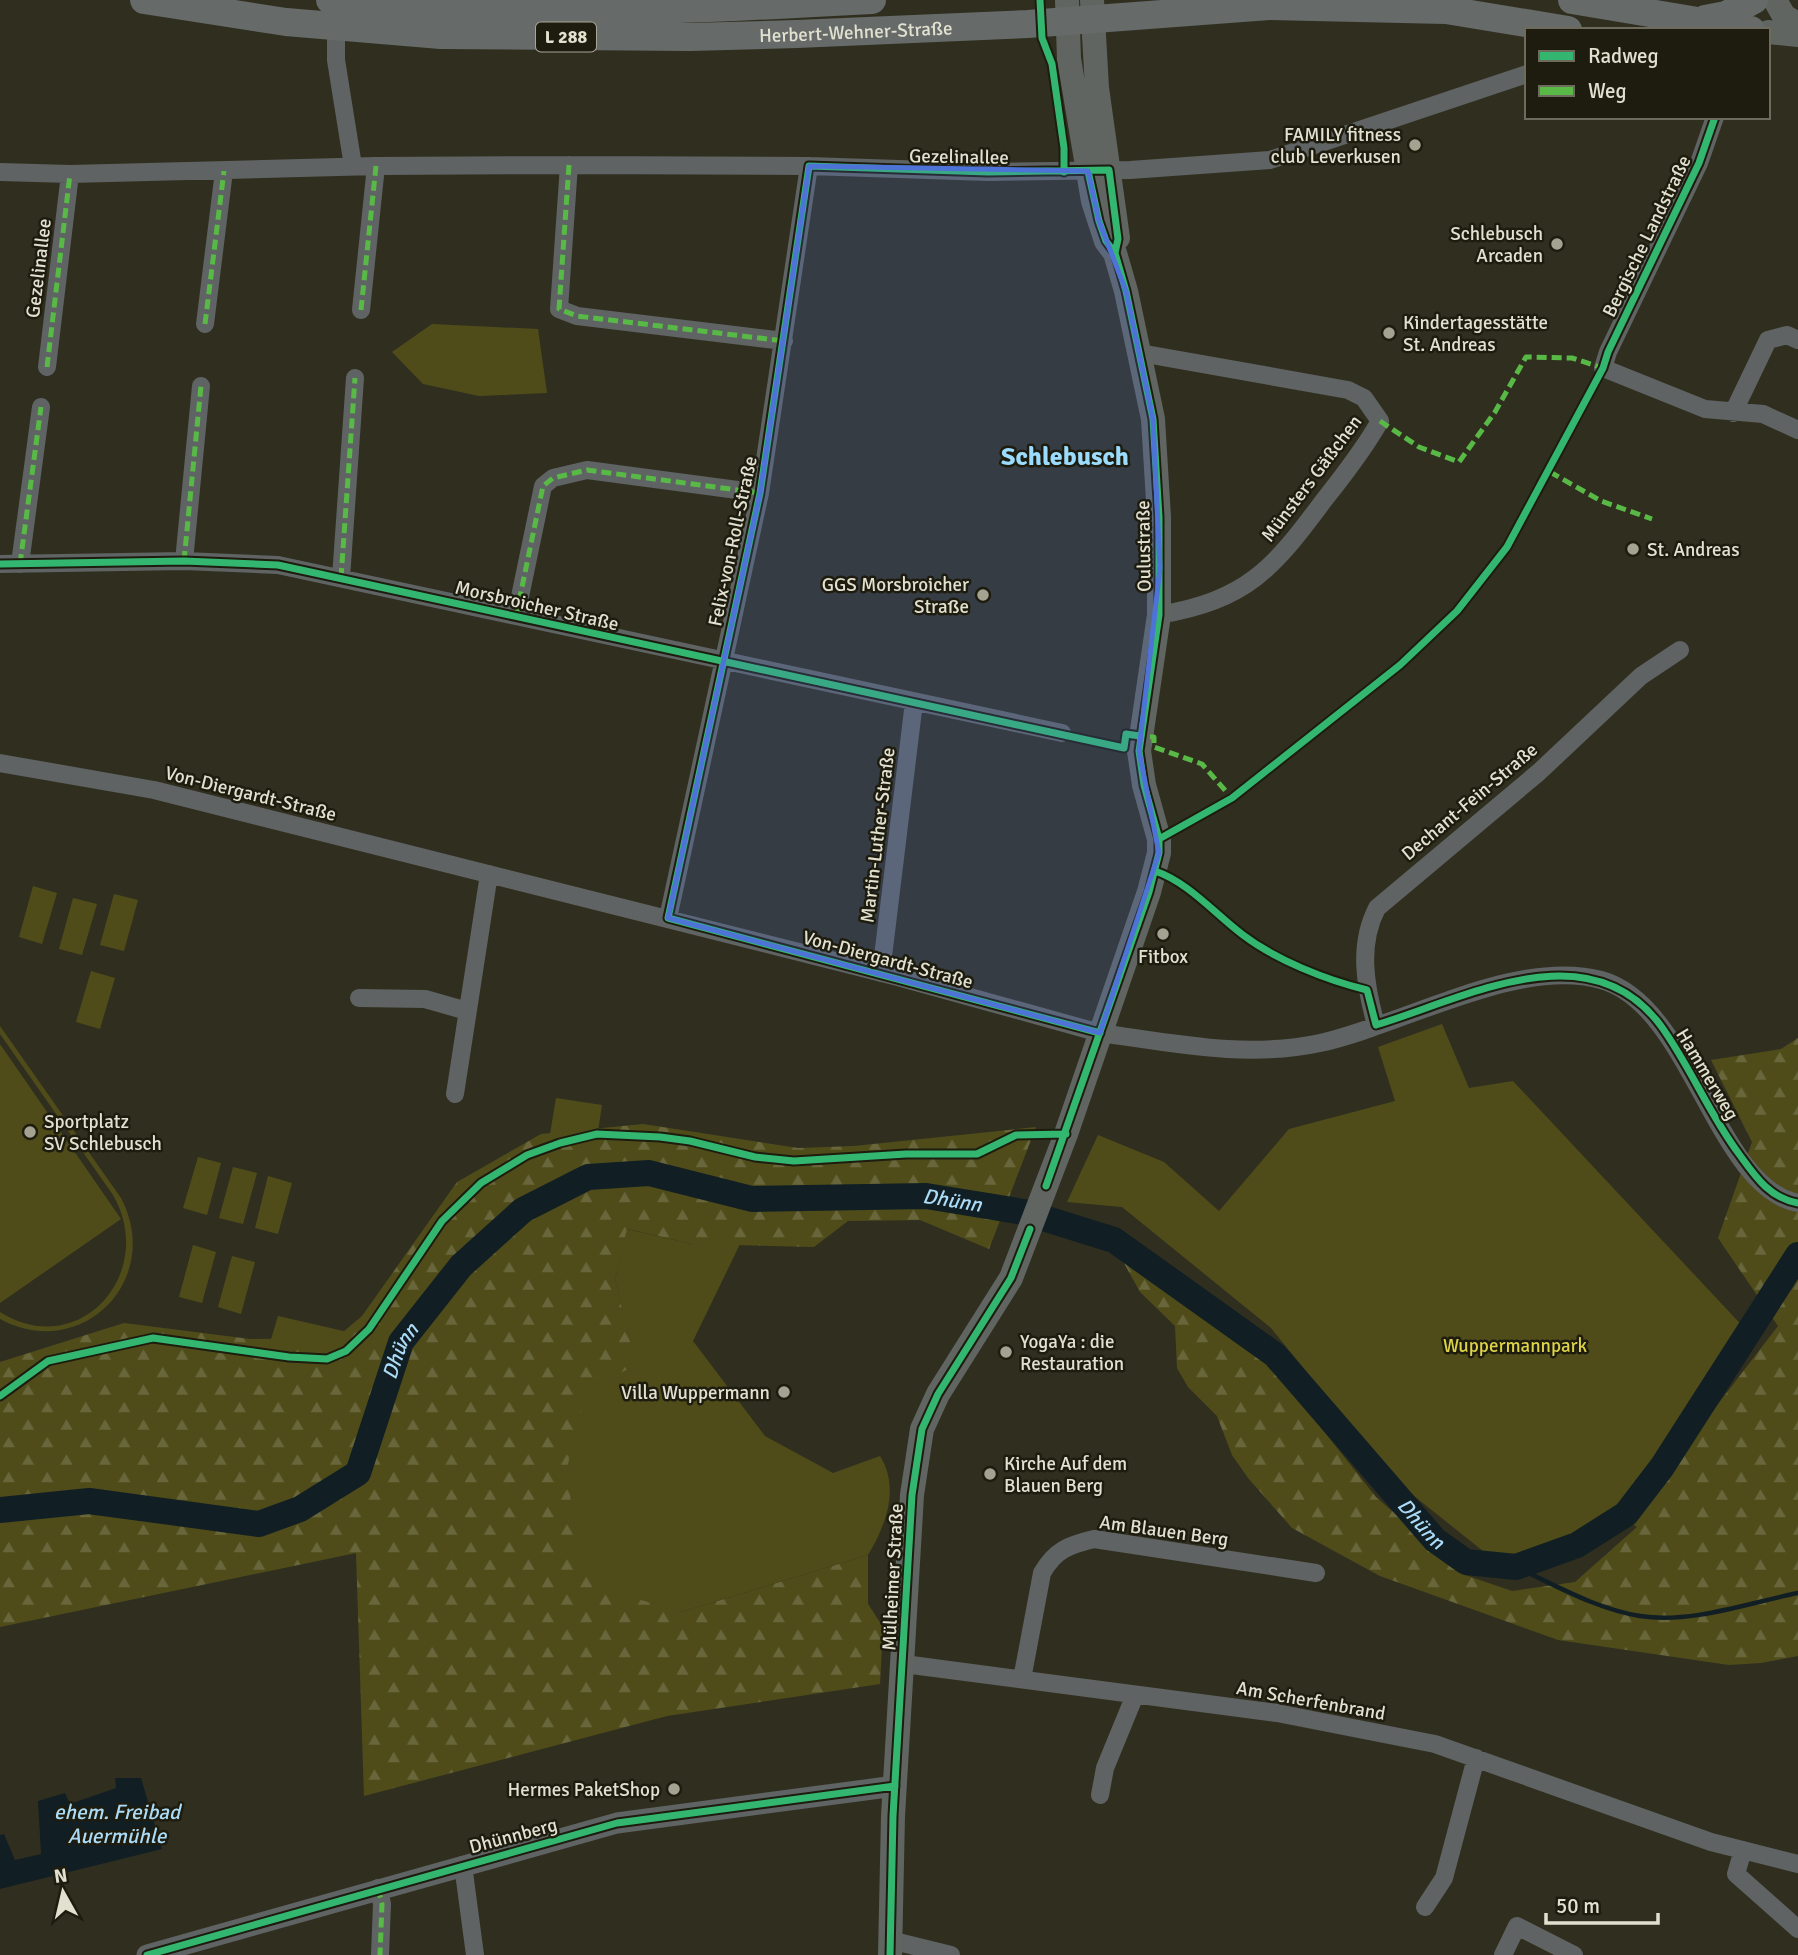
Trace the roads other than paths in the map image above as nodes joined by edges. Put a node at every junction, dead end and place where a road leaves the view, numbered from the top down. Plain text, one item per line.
1 (144, 0) edge
2 (872, 0) edge
3 (1572, 0) edge
4 (1754, 0) edge
5 (1765, 0) edge
6 (1775, 0) edge
7 (200, 5) edge
8 (334, 9) edge
9 (1079, 10) edge
10 (1698, 20) junction
11 (1798, 24) edge
12 (1556, 28) edge
13 (1741, 28) edge
14 (1753, 28) edge
15 (1770, 33) edge
16 (1798, 35) edge
17 (1798, 49) edge
18 (1770, 51) edge
19 (1525, 75) edge
20 (1714, 119) edge
21 (569, 165) junction
22 (353, 166) junction
23 (376, 166) junction
24 (810, 166) junction
25 (224, 171) junction
26 (1098, 171) junction
27 (0, 172) edge
28 (70, 174) junction
29 (360, 310) dead end
30 (205, 324) dead end
31 (1798, 340) edge
32 (784, 341) junction
33 (1140, 353) junction
34 (47, 367) dead end
35 (355, 378) dead end
36 (201, 386) dead end
37 (41, 407) dead end
38 (1733, 413) junction
39 (1798, 430) edge
40 (543, 486) joint
41 (760, 493) junction
42 (184, 561) junction
43 (0, 564) edge
44 (20, 564) junction
45 (341, 578) junction
46 (1159, 615) junction
47 (516, 616) junction
48 (1680, 650) dead end
49 (722, 663) junction
50 (915, 702) junction
51 (1062, 733) dead end
52 (0, 763) edge
53 (489, 874) junction
54 (667, 918) junction
55 (881, 973) junction
56 (359, 998) dead end
57 (467, 1011) junction
58 (1376, 1025) junction
59 (1100, 1033) junction
60 (455, 1094) dead end
61 (1798, 1203) edge
62 (1317, 1573) dead end
63 (904, 1664) junction
64 (1022, 1679) junction
65 (1135, 1695) junction
66 (1476, 1758) junction
67 (895, 1786) junction
68 (1100, 1795) dead end
69 (1743, 1850) junction
70 (1798, 1864) edge
71 (463, 1865) junction
72 (378, 1888) junction
73 (1425, 1907) dead end
74 (1798, 1929) edge
75 (890, 1947) edge
76 (147, 1955) edge
77 (380, 1955) edge
78 (475, 1955) edge
79 (951, 1955) edge
80 (1503, 1955) edge
81 (1574, 1955) edge

1 - 7 main road, Herbert-Wehner-Straße / L 288
2 - 8 main road, Herbert-Wehner-Straße / L 288
3 - 10 main road
4 - 10 main road
5 - 14 main road
6 - 11 main road
7 - 8 main road, Herbert-Wehner-Straße / L 288
8 - 9 main road, Herbert-Wehner-Straße / L 288
8 - 22 street
9 - 12 main road, Herbert-Wehner-Straße
9 - 26 main road, Oulustraße
10 - 13 main road
15 - 16 main road
17 - 18 main road
19 - 26 street, Gezelinallee
20 - 38 street, Bergische Landstraße
21 - 23 street, Gezelinallee
21 - 24 street, Gezelinallee
21 - 32 street
22 - 23 street, Gezelinallee
22 - 25 street, Gezelinallee
23 - 29 street
24 - 26 street, Gezelinallee
24 - 32 street, Felix-von-Roll-Straße
25 - 28 street, Gezelinallee
25 - 30 street
26 - 33 main road, Oulustraße
27 - 28 street, Gezelinallee
28 - 34 street, Gezelinallee
31 - 38 street
32 - 41 street, Felix-von-Roll-Straße
33 - 46 main road, Oulustraße
33 - 46 street, Münsters Gäßchen
35 - 45 street
36 - 42 street
37 - 44 street
38 - 39 street
40 - 41 street, Felix-von-Roll-Straße
40 - 47 street, Morsbroicher Straße
41 - 49 street, Felix-von-Roll-Straße
42 - 44 street, Morsbroicher Straße
42 - 45 street, Morsbroicher Straße
43 - 44 street, Morsbroicher Straße
45 - 47 street, Morsbroicher Straße
46 - 59 main road, Oulustraße
47 - 49 street, Morsbroicher Straße
48 - 58 street, Dechant-Fein-Straße
49 - 50 street, Morsbroicher Straße
49 - 54 street, Felix-von-Roll-Straße
50 - 51 street, Morsbroicher Straße
50 - 55 street, Martin-Luther-Straße
52 - 53 street, Von-Diergardt-Straße
53 - 54 street, Von-Diergardt-Straße
53 - 57 street
54 - 55 street, Von-Diergardt-Straße
55 - 59 street, Von-Diergardt-Straße
56 - 57 street
57 - 60 street
58 - 59 street, Hammerweg
58 - 61 street, Hammerweg
59 - 63 main road, Mülheimer Straße
62 - 64 street, Am Blauen Berg
63 - 64 street, Am Scherfenbrand
63 - 67 main road, Mülheimer Straße
64 - 65 street, Am Scherfenbrand
65 - 66 street, Am Scherfenbrand
65 - 68 street
66 - 69 street, Am Scherfenbrand
66 - 73 street
67 - 71 street, Dhünnberg
67 - 75 main road, Mülheimer Straße
69 - 70 street, Am Scherfenbrand
69 - 74 street
71 - 72 street, Dhünnberg
71 - 78 street
72 - 76 street, Dhünnberg
72 - 77 street
75 - 79 street
80 - 81 street

